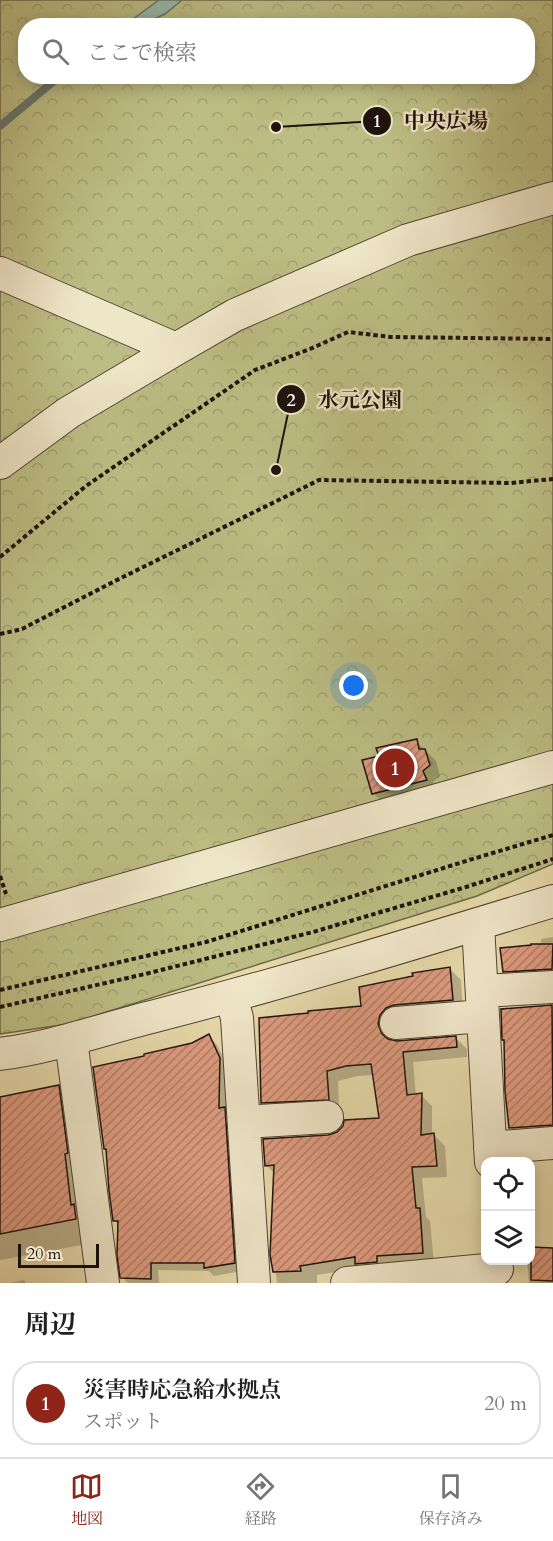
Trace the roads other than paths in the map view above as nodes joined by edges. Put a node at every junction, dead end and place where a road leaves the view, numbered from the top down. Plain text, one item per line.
1 (553, 198) edge
2 (0, 273) edge
3 (176, 349) junction
4 (0, 463) edge
5 (553, 767) edge
6 (553, 901) edge
7 (478, 924) junction
8 (0, 925) edge
9 (553, 987) edge
10 (231, 996) junction
11 (482, 1004) junction
12 (396, 1023) dead end
13 (71, 1040) junction
14 (0, 1054) edge
15 (327, 1117) dead end
16 (244, 1122) junction
17 (553, 1143) edge
18 (490, 1155) edge
19 (497, 1271) edge
20 (103, 1283) edge
21 (254, 1283) edge
22 (347, 1283) edge

1 - 3 street
2 - 3 street
3 - 4 street
5 - 8 street
6 - 7 street
7 - 10 street
7 - 11 street
9 - 11 street
10 - 13 street
10 - 16 street
11 - 12 street
11 - 18 street
13 - 14 street
13 - 20 street
15 - 16 street
16 - 21 street
17 - 18 street
19 - 22 street

